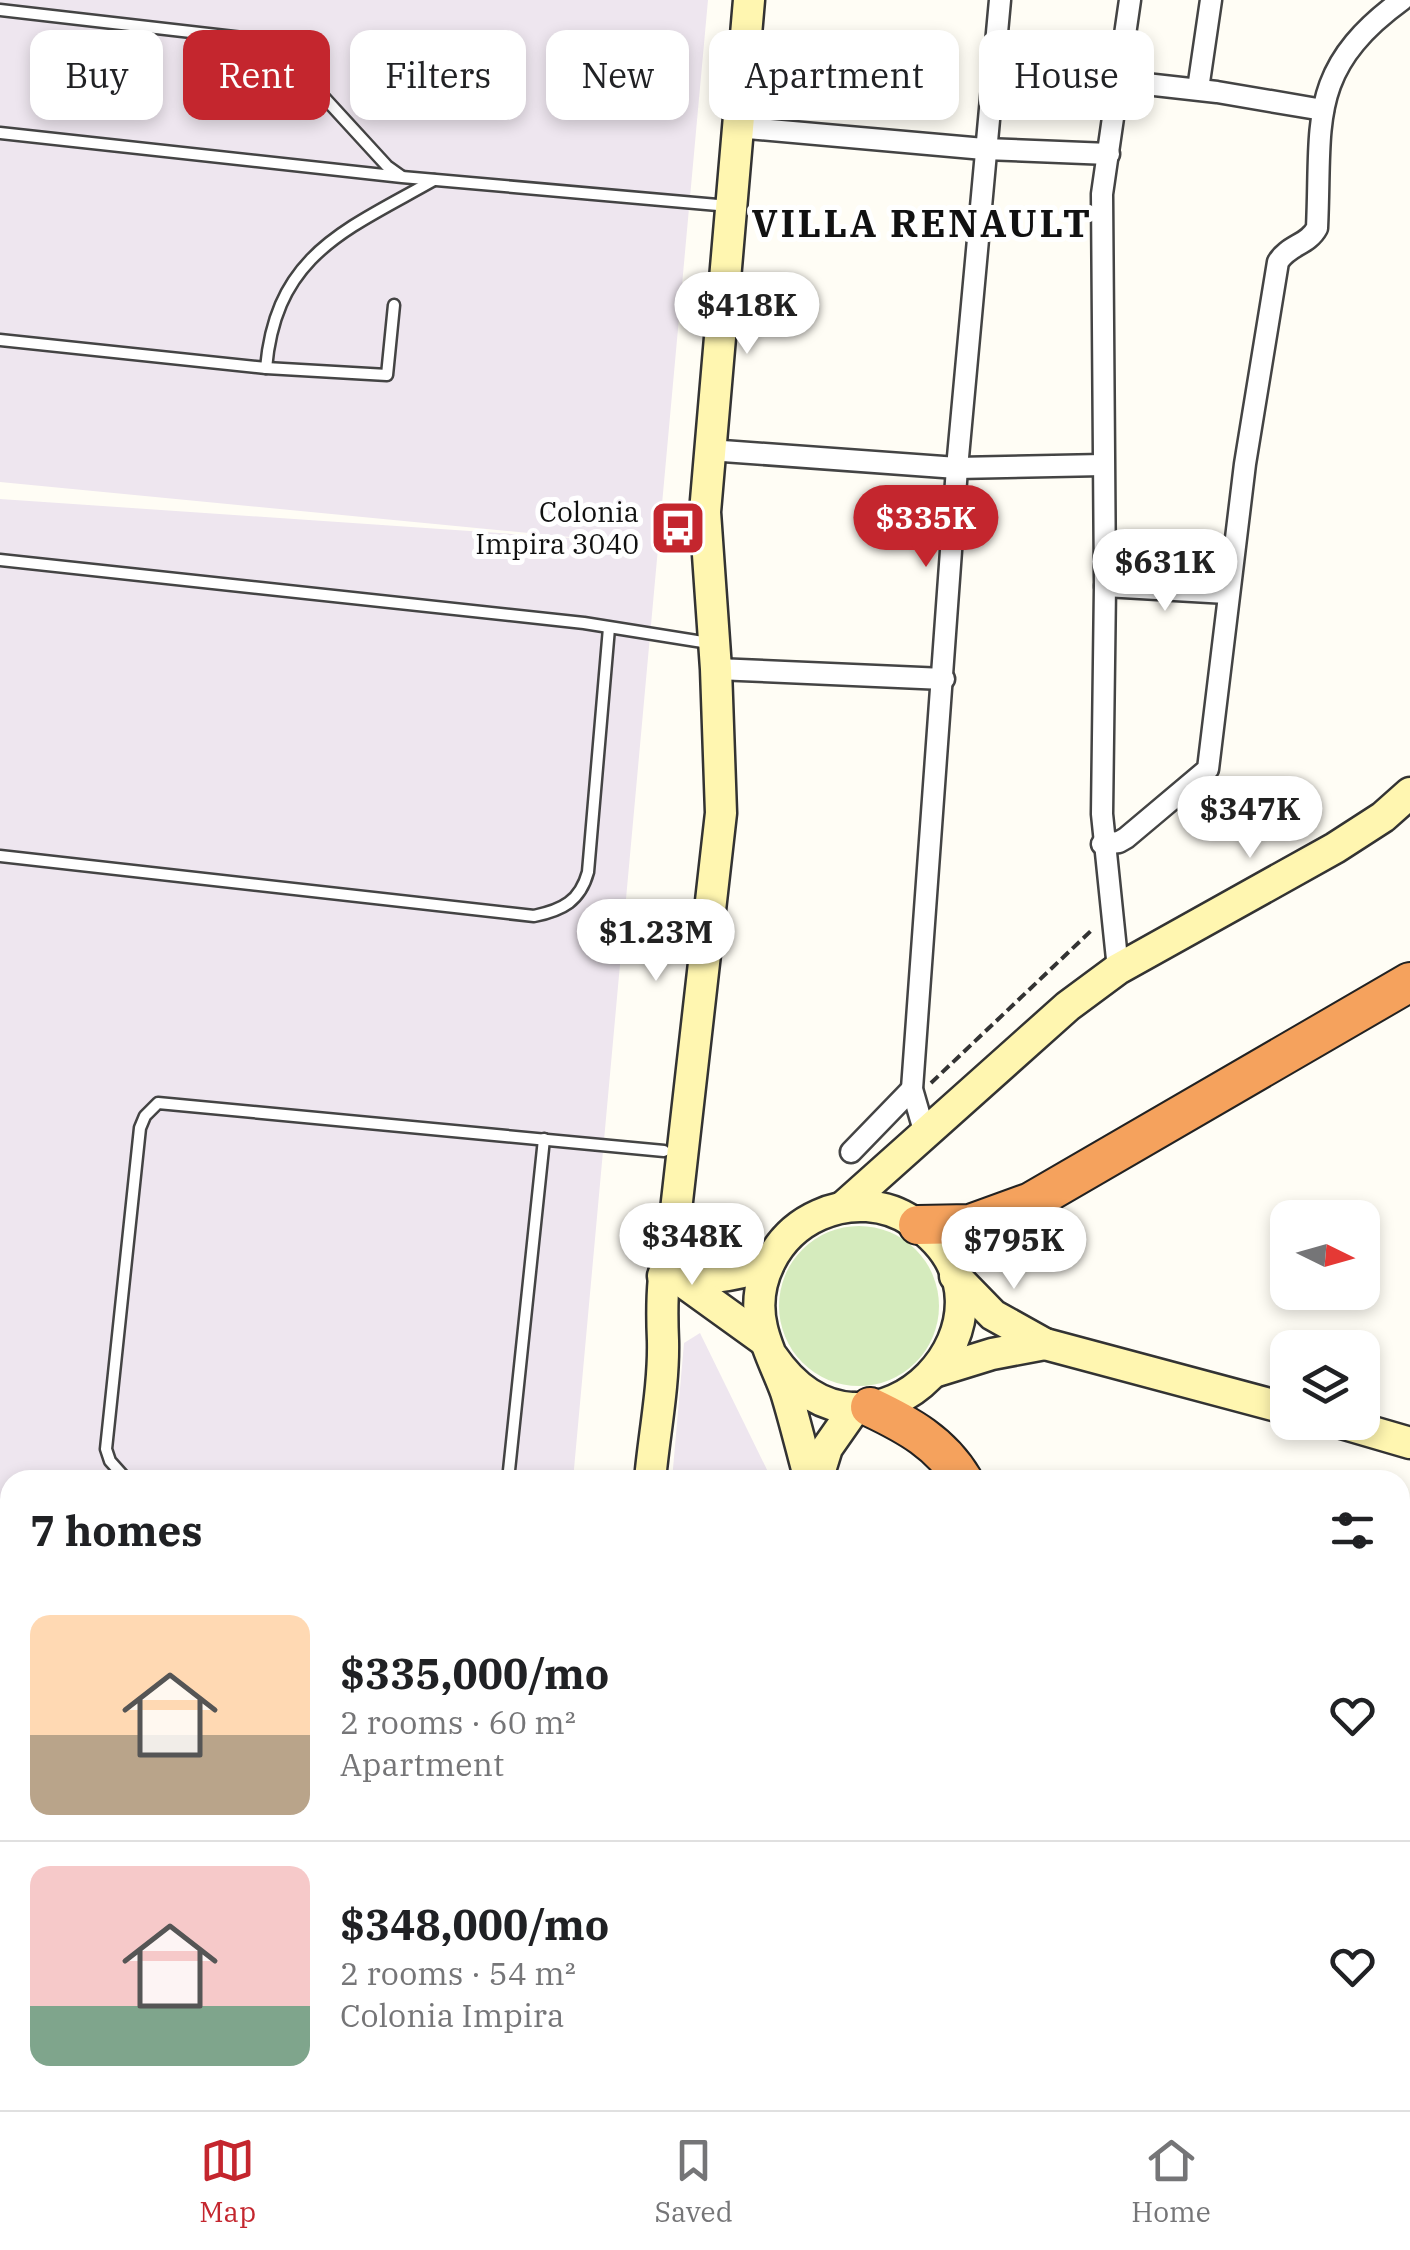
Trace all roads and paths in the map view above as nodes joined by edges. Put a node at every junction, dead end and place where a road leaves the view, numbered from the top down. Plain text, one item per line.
1 (748, 0) edge
2 (1000, 0) edge
3 (1130, 0) edge
4 (1211, 0) edge
5 (1402, 0) edge
6 (0, 10) edge
7 (1410, 12) edge
8 (1379, 17) junction
9 (1126, 30) edge
10 (1154, 85) edge
11 (1198, 89) junction
12 (1323, 110) junction
13 (1114, 120) edge
14 (736, 126) junction
15 (0, 133) edge
16 (984, 149) junction
17 (1109, 154) junction
18 (402, 177) junction
19 (434, 180) junction
20 (729, 206) junction
21 (394, 305) dead end
22 (0, 340) edge
23 (266, 368) junction
24 (709, 450) junction
25 (1102, 465) junction
26 (957, 468) junction
27 (0, 560) edge
28 (1105, 586) junction
29 (1227, 592) junction
30 (609, 628) junction
31 (715, 656) junction
32 (944, 679) junction
33 (718, 713) junction
34 (1410, 793) edge
35 (1102, 844) junction
36 (0, 856) edge
37 (1112, 911) junction
38 (1118, 969) junction
39 (1410, 982) edge
40 (912, 1090) junction
41 (925, 1134) junction
42 (544, 1139) junction
43 (664, 1151) junction
44 (850, 1152) dead end
45 (842, 1207) junction
46 (918, 1225) junction
47 (769, 1263) junction
48 (669, 1270) junction
49 (955, 1276) junction
50 (660, 1314) junction
51 (1045, 1344) junction
52 (768, 1349) junction
53 (937, 1371) junction
54 (1270, 1404) edge
55 (863, 1408) junction
56 (1380, 1434) edge
57 (1410, 1442) edge
58 (118, 1470) edge
59 (509, 1470) edge
60 (634, 1470) edge
61 (651, 1470) edge
62 (810, 1470) edge
63 (818, 1470) edge
64 (955, 1470) edge

1 - 14 main road
2 - 16 street
3 - 9 street
4 - 11 street
5 - 8 street
6 - 18 lane
7 - 8 street
8 - 12 street
10 - 11 street
11 - 12 street
12 - 29 street
13 - 17 street
14 - 16 street
14 - 20 main road
15 - 18 lane
16 - 17 street
16 - 26 street
17 - 25 street
18 - 19 lane
19 - 20 lane
19 - 23 lane
20 - 24 main road
21 - 23 lane
22 - 23 lane
24 - 26 street
24 - 31 main road
25 - 26 street
25 - 28 street
26 - 32 street
27 - 30 lane
28 - 29 street
28 - 35 street
29 - 35 street
30 - 31 lane
30 - 36 lane
31 - 32 street
31 - 33 main road
32 - 40 street
33 - 43 main road
33 - 48 main road
34 - 38 main road
35 - 37 street
37 - 38 street
37 - 40 path
38 - 41 main road
39 - 46 highway
40 - 41 street
40 - 44 street
41 - 45 main road
42 - 43 lane
42 - 58 lane
42 - 59 lane
43 - 48 main road
45 - 46 main road
45 - 47 main road
46 - 49 main road
47 - 48 main road
47 - 52 main road
48 - 50 main road
48 - 52 main road
49 - 51 main road
49 - 53 main road
50 - 60 main road
50 - 61 main road
51 - 53 main road
51 - 54 main road
52 - 55 main road
52 - 62 main road
53 - 55 main road
55 - 63 main road
55 - 64 highway
56 - 57 main road

